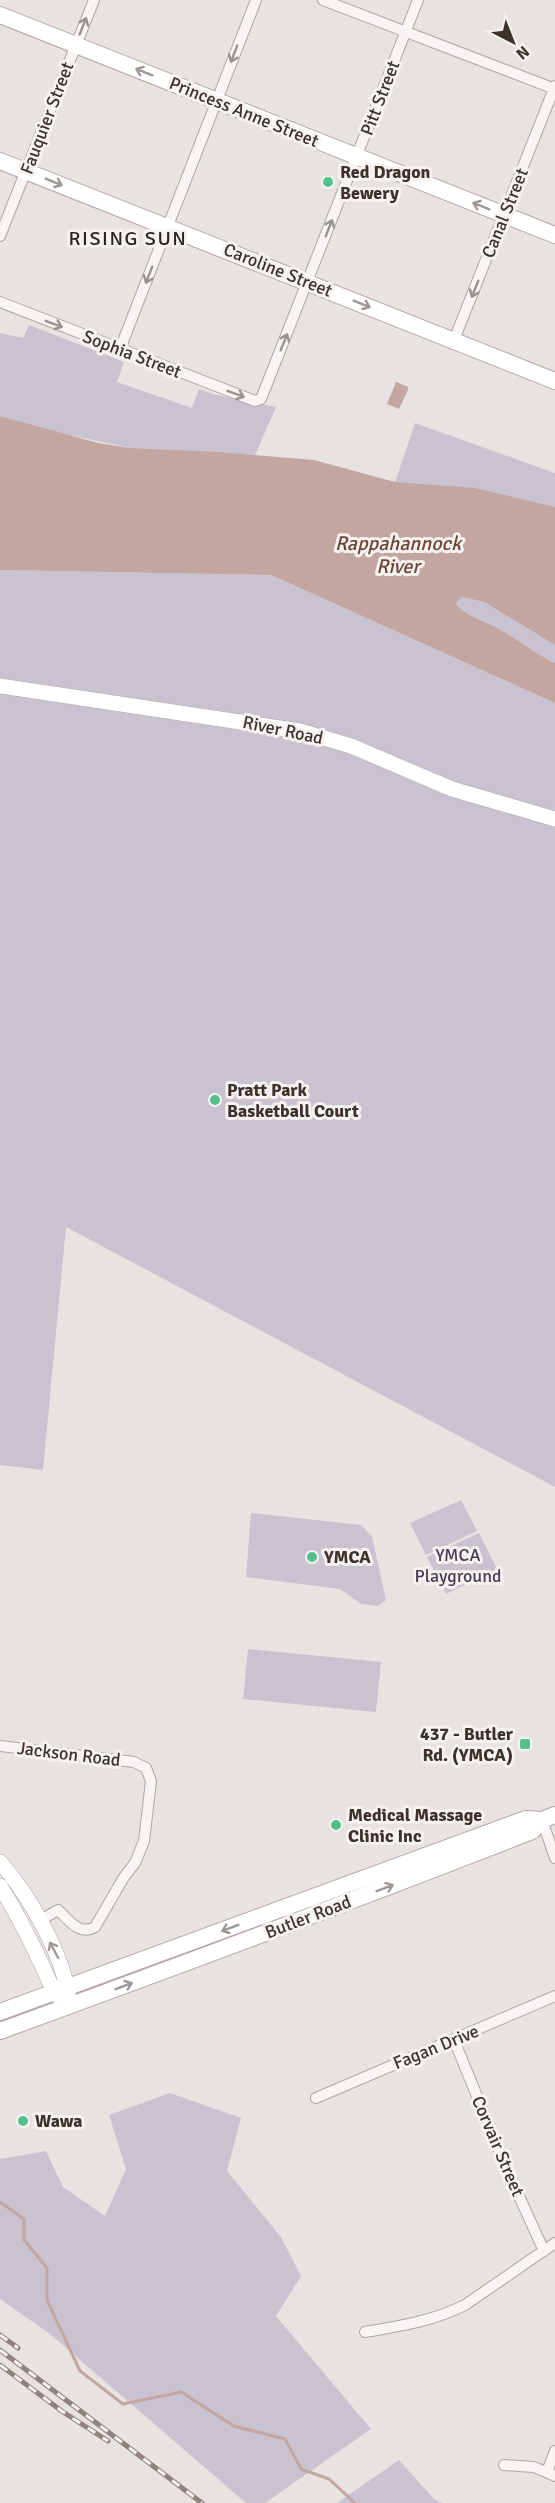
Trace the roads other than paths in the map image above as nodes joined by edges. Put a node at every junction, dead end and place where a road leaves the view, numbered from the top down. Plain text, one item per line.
1 (94, 0) edge
2 (256, 0) edge
3 (323, 0) edge
4 (418, 0) edge
5 (0, 15) edge
6 (406, 31) junction
7 (76, 45) junction
8 (555, 88) edge
9 (217, 101) junction
10 (357, 157) junction
11 (0, 161) edge
12 (26, 171) junction
13 (505, 215) junction
14 (167, 227) junction
15 (555, 235) edge
16 (0, 236) edge
17 (308, 282) junction
18 (0, 303) edge
19 (454, 340) junction
20 (120, 349) junction
21 (555, 381) edge
22 (263, 396) joint
23 (0, 686) edge
24 (555, 819) edge
25 (0, 1746) edge
26 (549, 1817) edge
27 (555, 1858) edge
28 (0, 1862) edge
29 (0, 1886) edge
30 (39, 1920) junction
31 (61, 1989) junction
32 (555, 1996) edge
33 (69, 2006) junction
34 (0, 2012) edge
35 (0, 2031) edge
36 (454, 2040) junction
37 (316, 2098) dead end
38 (555, 2243) edge
39 (544, 2251) junction
40 (365, 2332) dead end
41 (555, 2451) edge
42 (504, 2465) dead end
43 (551, 2474) edge

7 -> 1 street, Fauquier Street
2 -> 9 street
3 - 6 street
4 - 6 street, Pitt Street
5 - 7 main road, Princess Anne Street
6 - 8 street
6 - 10 street, Pitt Street
9 -> 7 main road, Princess Anne Street
7 - 12 street, Fauquier Street
8 - 13 street, Canal Street
9 - 10 main road, Princess Anne Street
9 - 14 street
13 -> 10 main road, Princess Anne Street
17 -> 10 street, Pitt Street
11 - 12 main road, Caroline Street
12 -> 14 main road, Caroline Street
12 - 16 street, Fauquier Street
13 - 15 main road, Princess Anne Street
13 -> 19 street, Canal Street
14 - 17 main road, Caroline Street
14 -> 20 street
17 -> 19 main road, Caroline Street
22 -> 17 street, Pitt Street
18 -> 20 street, Sophia Street
19 - 21 main road, Caroline Street
20 -> 22 street, Sophia Street
23 - 24 street, River Road
25 - 30 street, Jackson Road
26 - 27 street
26 -> 31 main road, Butler Road
33 -> 26 main road, Butler Road
28 - 30 street
29 - 31 street
31 -> 30 street
31 - 33 street
31 - 34 main road, Butler Road
32 - 36 street, Fagan Drive
33 - 35 main road, Butler Road
36 - 37 street, Fagan Drive
36 - 39 street, Corvair Street
38 - 39 street
39 - 40 street
41 - 43 street
42 - 43 street

